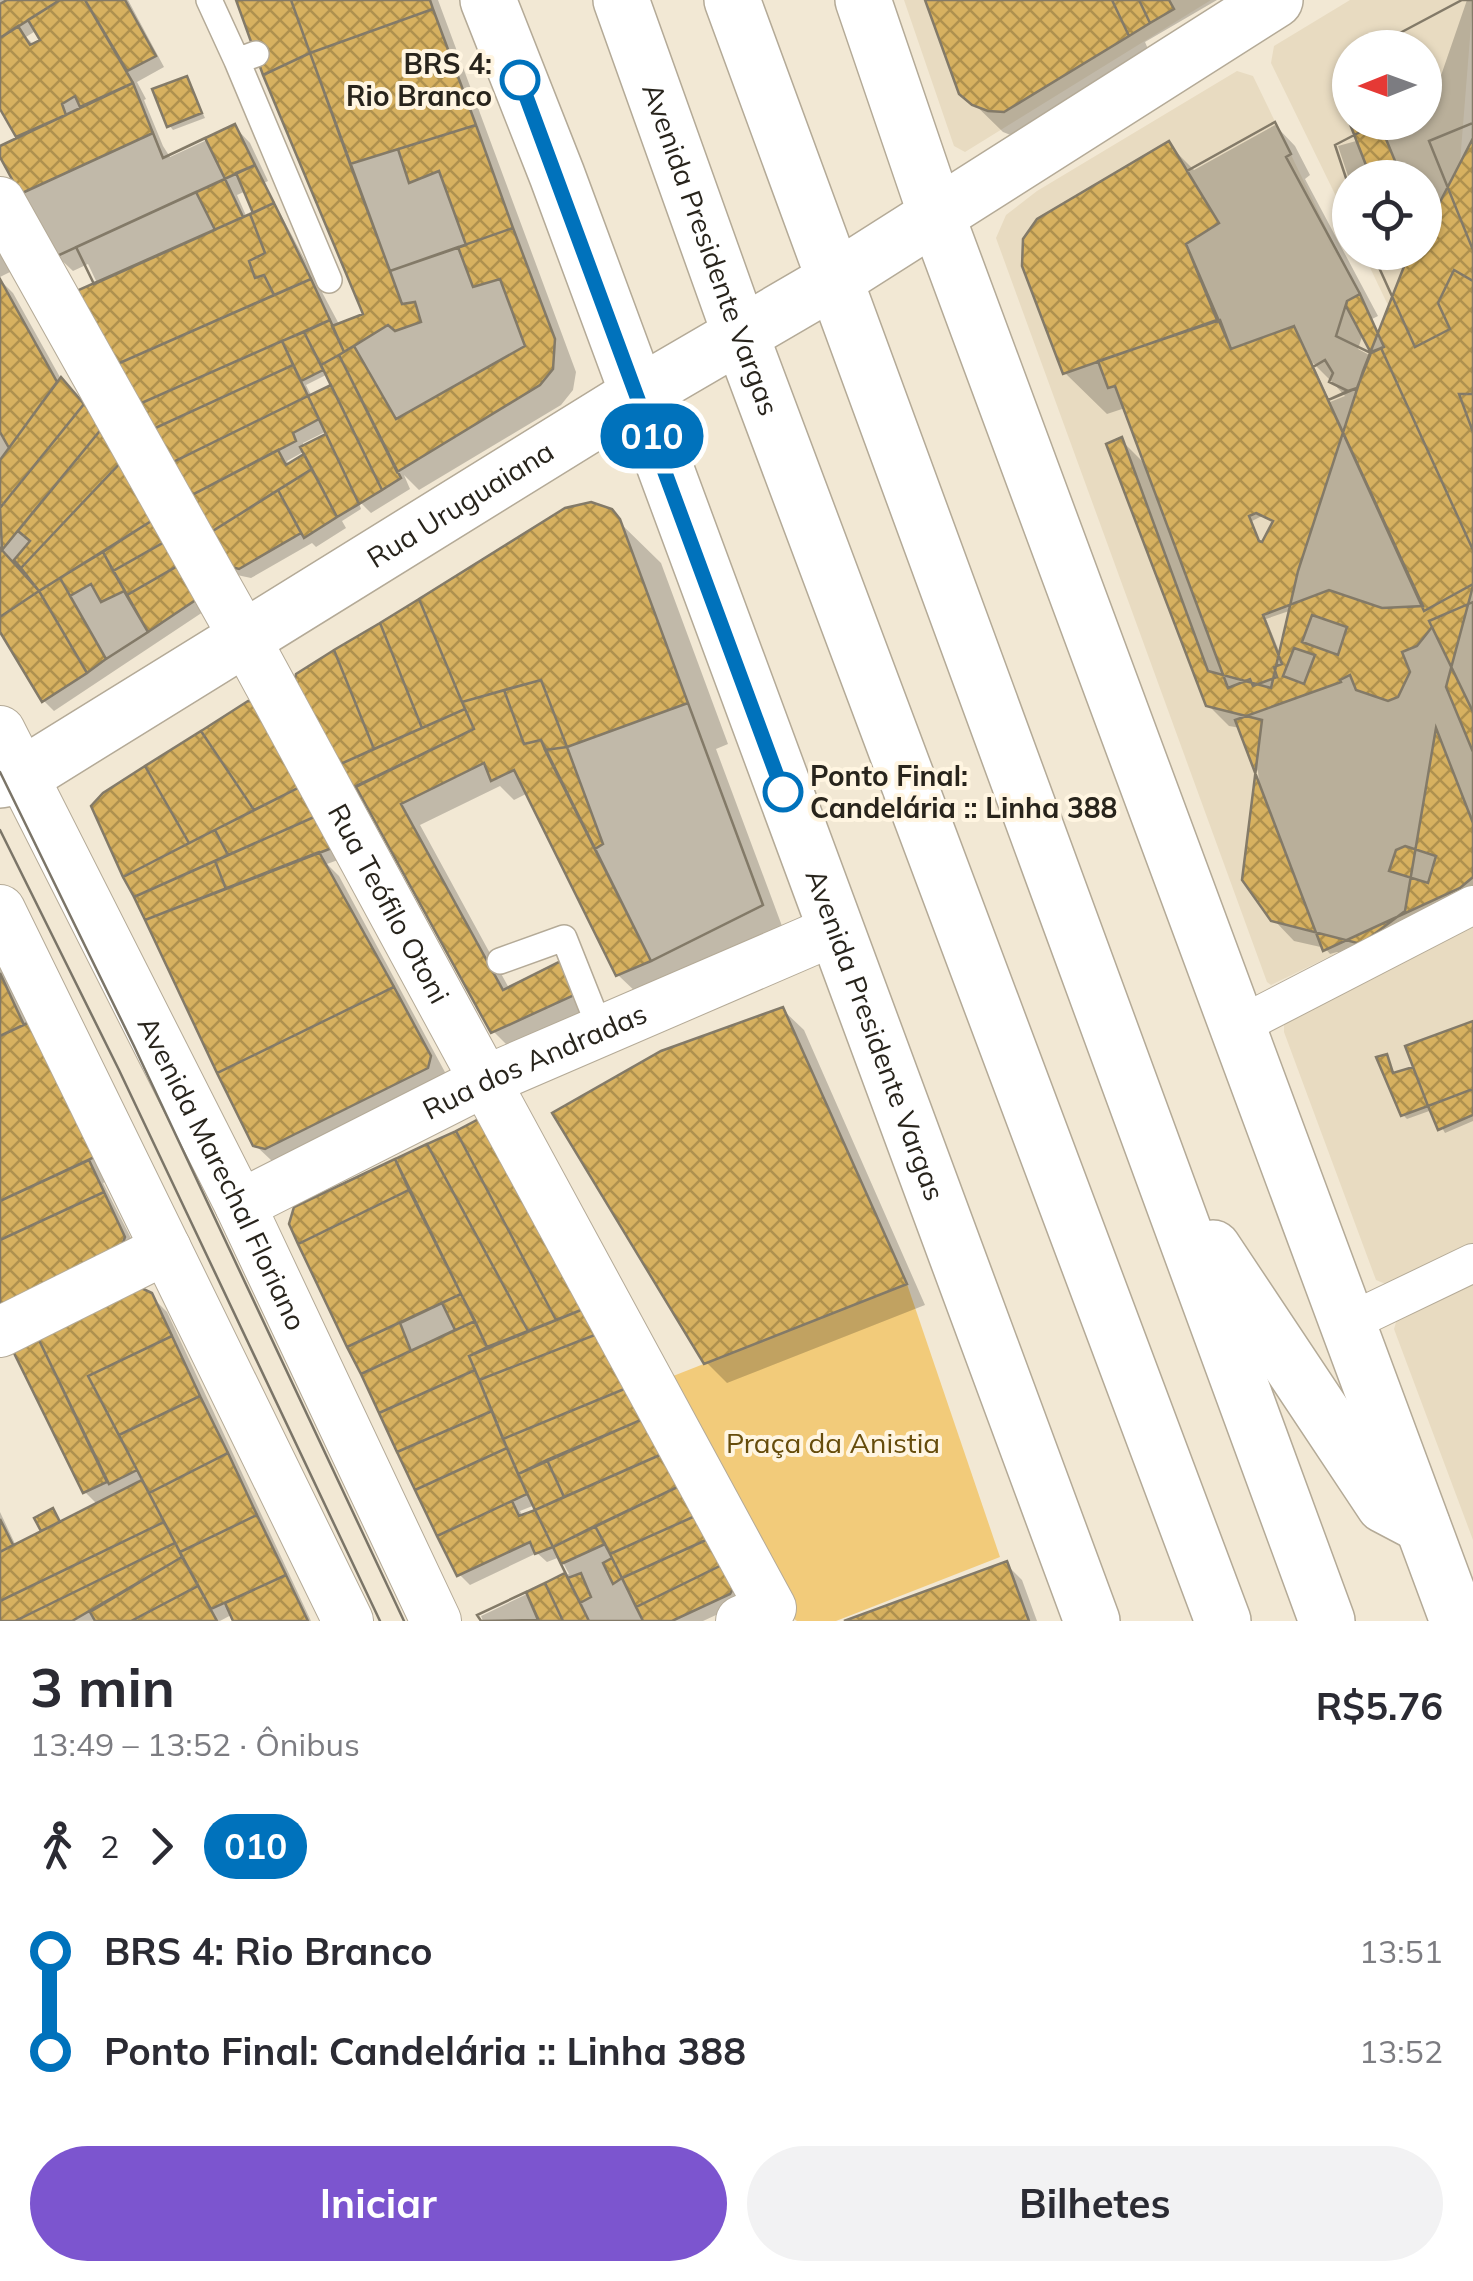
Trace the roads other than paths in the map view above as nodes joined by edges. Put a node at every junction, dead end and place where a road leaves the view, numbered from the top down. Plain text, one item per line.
1 (209, 0) edge
2 (488, 0) edge
3 (621, 0) edge
4 (732, 0) edge
5 (863, 0) edge
6 (1275, 0) edge
7 (0, 202) edge
8 (936, 214) junction
9 (836, 279) junction
10 (329, 280) dead end
11 (742, 336) junction
12 (637, 394) junction
13 (244, 636) junction
14 (7, 762) edge
15 (1473, 905) edge
16 (0, 910) edge
17 (835, 930) junction
18 (500, 961) dead end
19 (1237, 1027) junction
20 (601, 1030) junction
21 (486, 1081) junction
22 (1159, 1166) junction
23 (240, 1204) junction
24 (166, 1249) junction
25 (1473, 1263) edge
26 (1348, 1323) junction
27 (0, 1332) edge
28 (1422, 1525) junction
29 (756, 1615) edge
30 (348, 1621) edge
31 (436, 1621) edge
32 (1092, 1621) edge
33 (1223, 1621) edge
34 (1326, 1621) edge
35 (1458, 1621) edge

1 - 10 lane
2 - 12 main road, Avenida Presidente Vargas
3 - 11 main road, Avenida Presidente Vargas
4 - 9 main road
5 - 8 main road
6 - 8 main road, Rua Uruguaiana
7 - 13 street, Rua Teófilo Otoni
8 - 9 main road, Rua Uruguaiana
8 - 19 main road
9 - 11 main road, Rua Uruguaiana
9 - 22 main road
11 - 12 main road, Rua Uruguaiana
11 - 33 main road, Avenida Presidente Vargas
12 - 13 main road, Rua Uruguaiana
12 - 17 main road, Avenida Presidente Vargas
13 - 14 main road, Rua Uruguaiana
13 - 21 street, Rua Teófilo Otoni
14 - 23 street, Avenida Marechal Floriano
15 - 19 street
16 - 24 street
17 - 20 street, Rua dos Andradas
17 - 32 main road, Avenida Presidente Vargas
18 - 20 lane
19 - 26 main road
20 - 21 street, Rua dos Andradas
21 - 23 street, Rua dos Andradas
21 - 29 street, Rua Teófilo Otoni
22 - 28 main road
22 - 34 main road
23 - 31 street, Avenida Marechal Floriano
24 - 27 street
24 - 30 street
25 - 26 street
26 - 28 main road
28 - 35 main road

